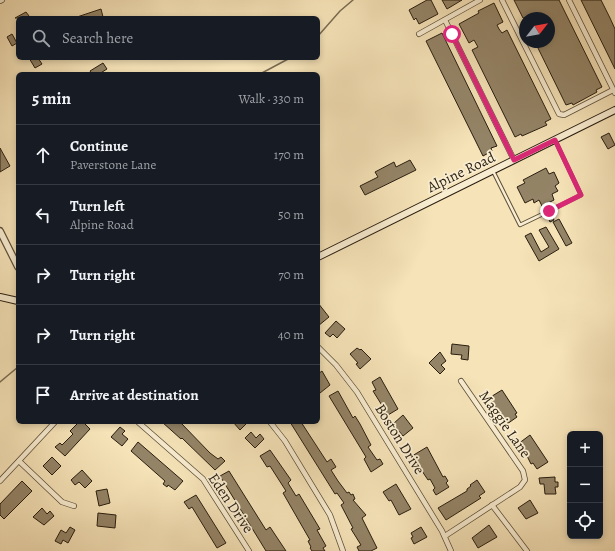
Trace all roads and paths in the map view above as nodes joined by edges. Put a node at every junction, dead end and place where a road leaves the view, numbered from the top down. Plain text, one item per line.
1 (480, 0) edge
2 (502, 0) edge
3 (569, 0) edge
4 (444, 20) junction
5 (419, 34) dead end
6 (614, 91) edge
7 (615, 110) edge
8 (555, 140) junction
9 (514, 160) junction
10 (493, 170) junction
11 (549, 211) dead end
12 (545, 213) dead end
13 (0, 232) edge
14 (320, 256) edge
15 (16, 263) edge
16 (0, 297) edge
17 (16, 301) edge
18 (320, 349) edge
19 (461, 381) dead end
20 (53, 424) edge
21 (140, 424) edge
22 (272, 424) edge
23 (19, 461) junction
24 (0, 481) edge
25 (74, 506) dead end
26 (492, 506) junction
27 (445, 536) junction
28 (249, 551) edge
29 (343, 551) edge
30 (451, 551) edge
31 (528, 551) edge

1 - 4 street
2 - 6 street
3 - 6 street
4 - 5 street
4 - 9 street
7 - 8 main road, Alpine Road
8 - 9 main road, Alpine Road
8 - 11 lane
9 - 10 main road, Alpine Road
10 - 12 lane
10 - 14 main road, Alpine Road
13 - 15 street
16 - 17 main road
18 - 27 street, Boston Drive
19 - 26 street, Maggie Lane
20 - 23 street
21 - 28 street, Eden Drive
22 - 29 street
23 - 24 street
23 - 25 street
26 - 27 street, Maggie Lane
26 - 31 street
27 - 30 street, Boston Drive

